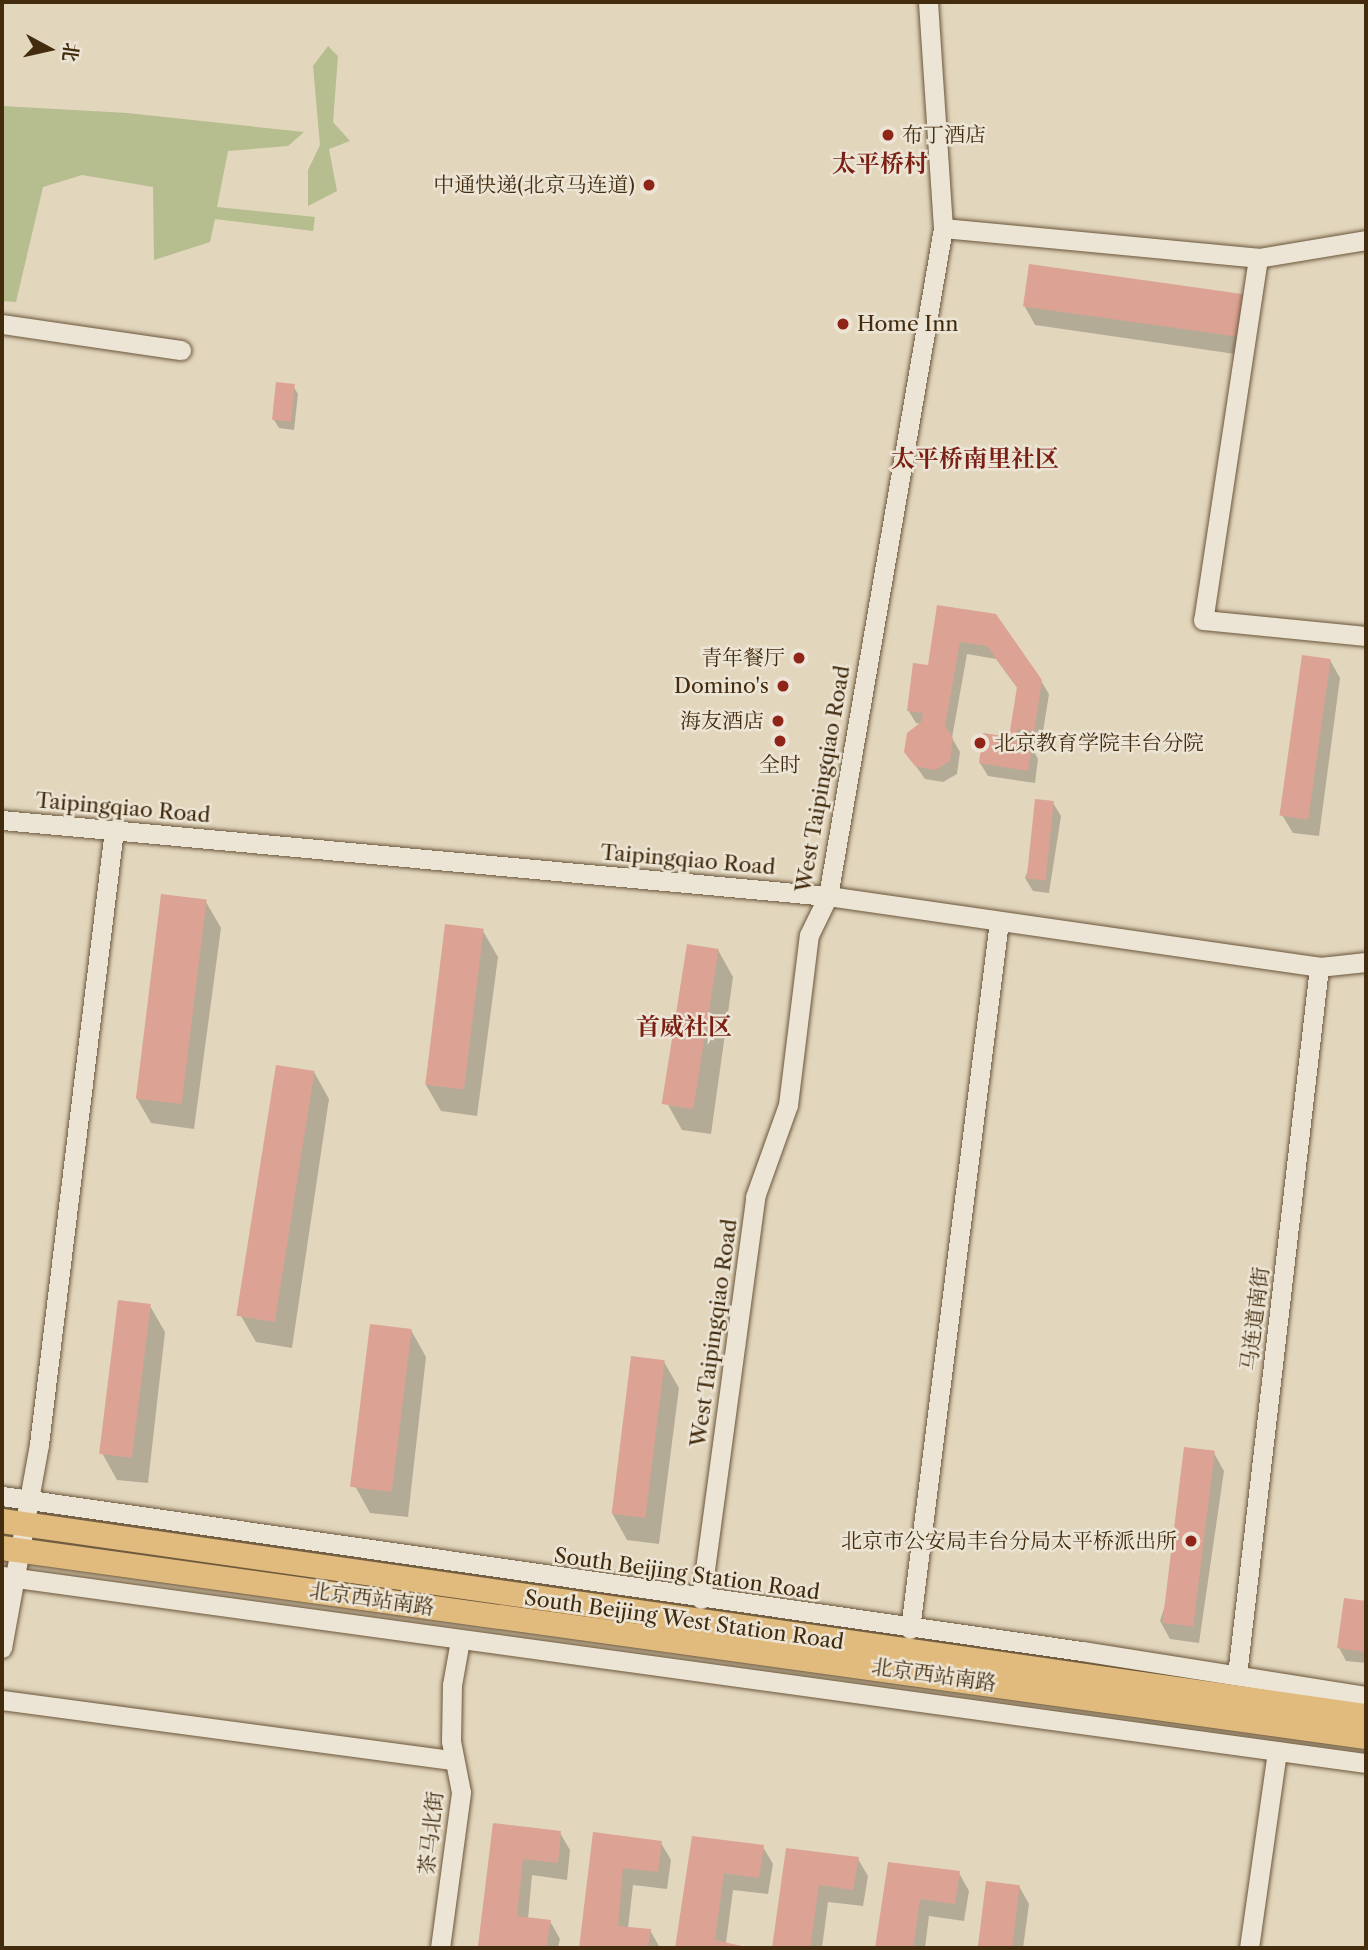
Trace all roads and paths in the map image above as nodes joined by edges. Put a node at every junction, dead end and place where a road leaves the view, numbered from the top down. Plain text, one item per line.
1 (928, 2) edge
2 (943, 228) junction
3 (1366, 240) edge
4 (1258, 258) junction
5 (2, 324) edge
6 (181, 350) dead end
7 (1366, 636) edge
8 (2, 820) edge
9 (114, 830) junction
10 (828, 896) junction
11 (999, 922) junction
12 (1366, 962) edge
13 (1319, 968) junction
14 (2, 1496) edge
15 (19, 1515) edge
16 (11, 1549) edge
17 (8, 1577) edge
18 (701, 1599) junction
19 (910, 1629) junction
20 (460, 1640) junction
21 (2, 1648) edge
22 (1237, 1675) junction
23 (1366, 1696) edge
24 (2, 1700) edge
25 (1366, 1716) edge
26 (1366, 1737) edge
27 (1277, 1751) junction
28 (454, 1760) junction
29 (1366, 1763) edge
30 (440, 1948) edge
31 (1249, 1948) edge

1 - 2 street, West Taipingqiao Road
2 - 4 street
2 - 10 street, West Taipingqiao Road
3 - 4 street
4 - 7 street
5 - 6 street
8 - 9 street, Taipingqiao Road
9 - 10 street, Taipingqiao Road
9 - 15 street
10 - 11 street, Taipingqiao Road
10 - 18 street, West Taipingqiao Road
11 - 13 street, Taipingqiao Road
11 - 19 street
12 - 13 street, Taipingqiao Road
13 - 22 street, 马连道南街
14 - 15 street, South Beijing Station Road
15 - 16 street
15 - 18 street, South Beijing Station Road
15 - 25 main road, South Beijing West Station Road
16 - 17 street
16 - 26 main road, 北京西站南路
17 - 20 street
17 - 21 street
18 - 19 street, South Beijing Station Road
19 - 22 street, South Beijing Station Road
20 - 27 street
20 - 28 street, 茶马北街
22 - 23 street, South Beijing Station Road
24 - 28 street
27 - 29 street
27 - 31 street
28 - 30 street, 茶马北街

